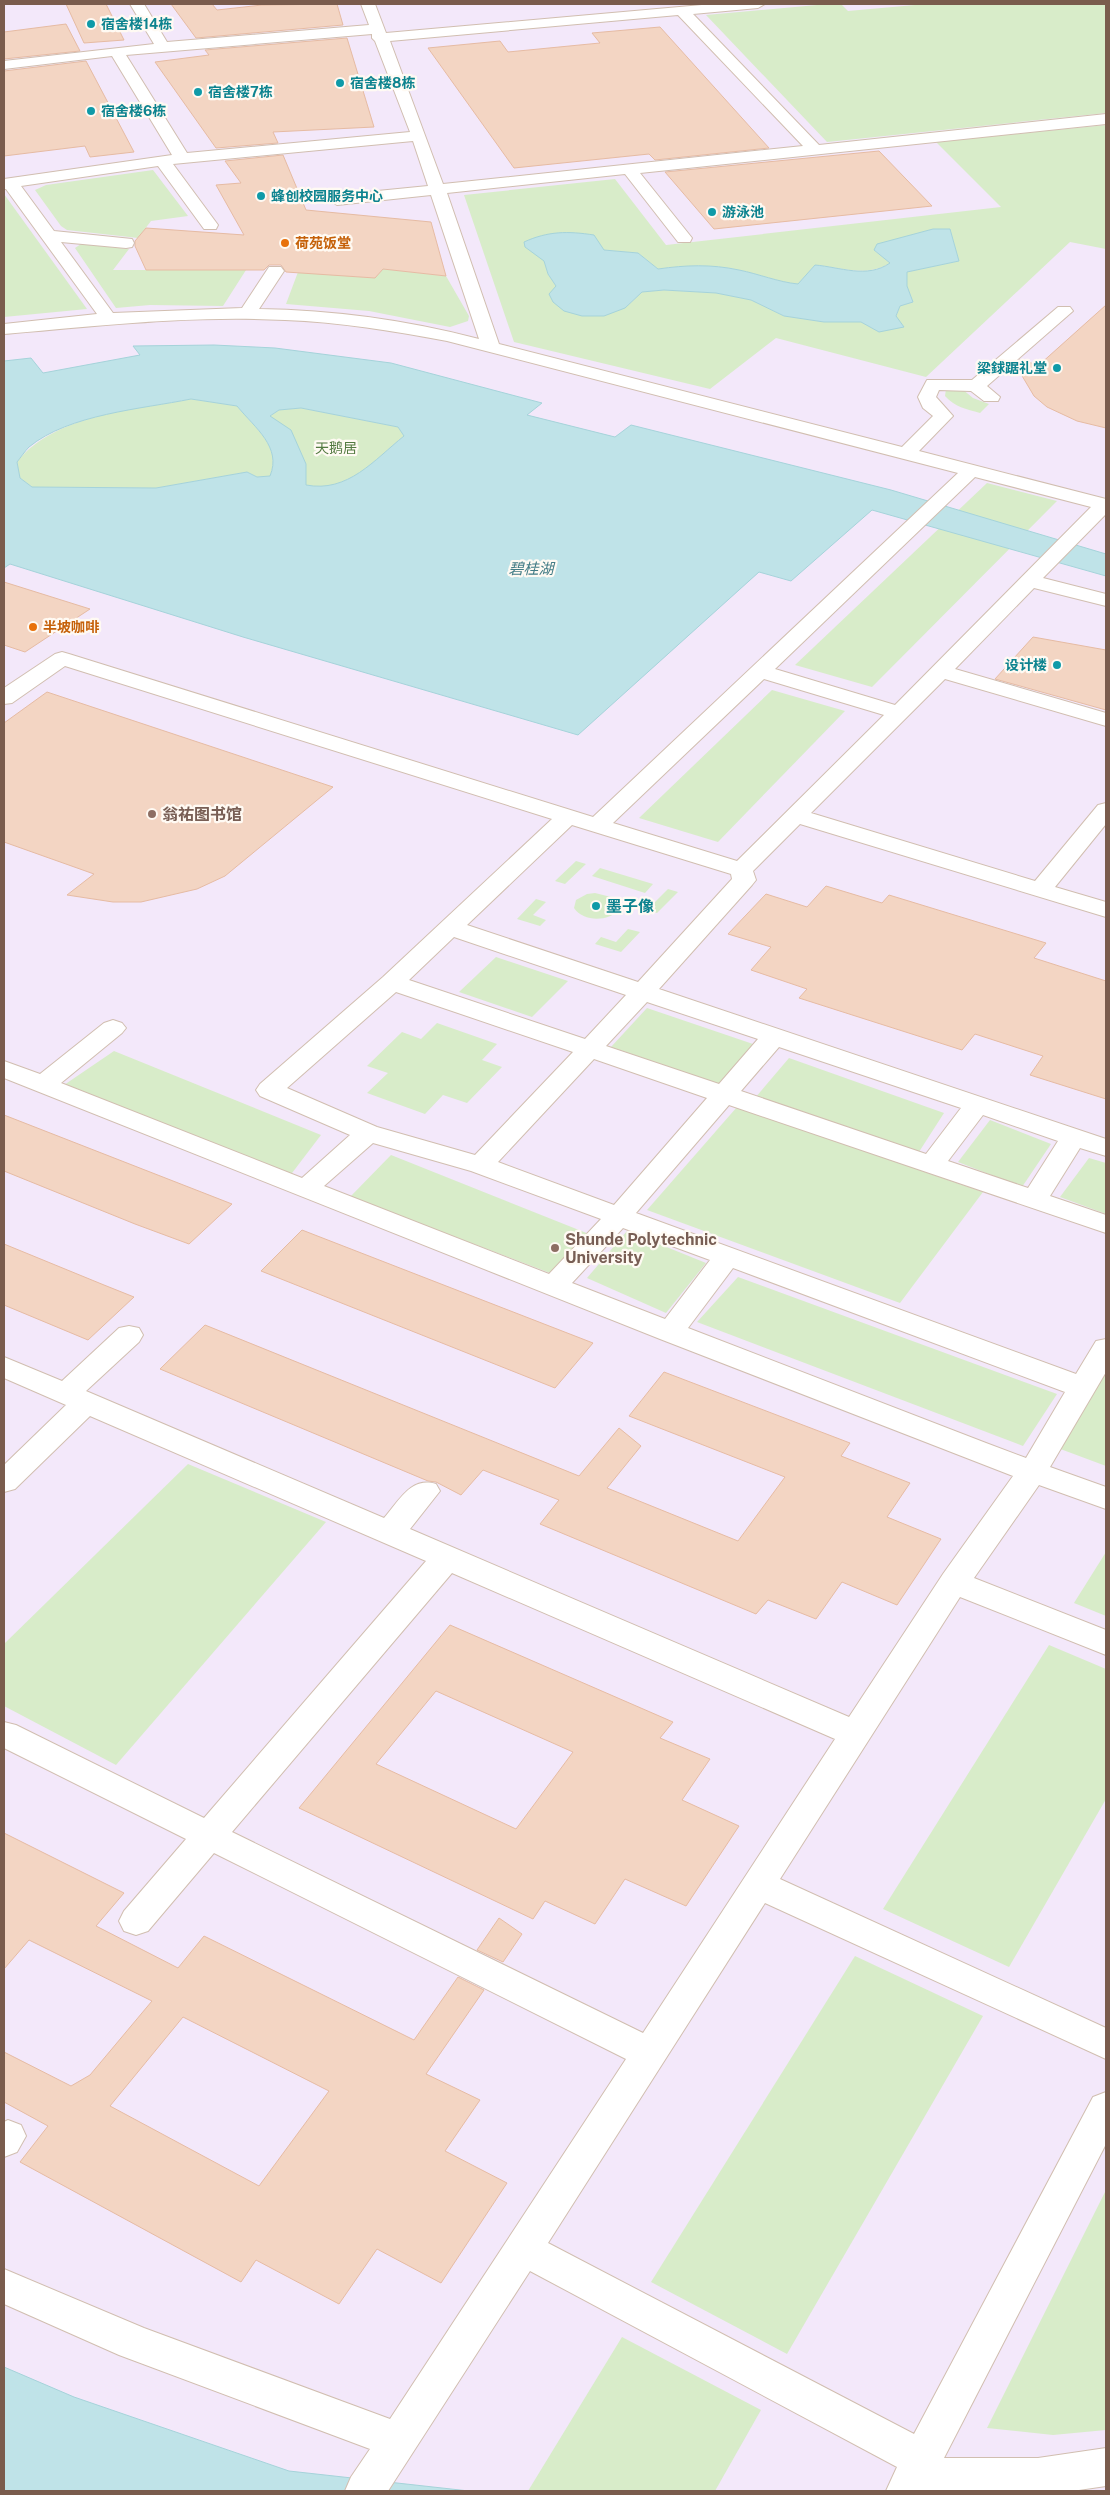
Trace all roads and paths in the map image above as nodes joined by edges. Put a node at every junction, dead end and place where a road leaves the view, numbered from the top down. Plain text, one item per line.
1 (138, 4) edge
2 (368, 4) edge
3 (758, 4) edge
4 (682, 11) junction
5 (393, 18) dead end
6 (377, 29) junction
7 (163, 47) junction
8 (117, 52) junction
9 (4, 65) edge
10 (1106, 119) edge
11 (418, 136) junction
12 (815, 150) junction
13 (182, 158) junction
14 (162, 161) junction
15 (629, 169) junction
16 (7, 183) edge
17 (437, 189) junction
18 (337, 200) dead end
19 (210, 225) dead end
20 (49, 236) junction
21 (684, 238) dead end
22 (126, 243) dead end
23 (275, 271) dead end
24 (1064, 311) dead end
25 (248, 314) junction
26 (108, 318) junction
27 (4, 329) edge
28 (491, 347) junction
29 (905, 454) junction
30 (971, 471) junction
31 (1105, 505) edge
32 (1030, 581) junction
33 (1106, 600) edge
34 (760, 671) junction
35 (941, 671) junction
36 (4, 698) edge
37 (899, 713) junction
38 (1106, 720) edge
39 (1106, 810) edge
40 (796, 816) junction
41 (568, 817) junction
42 (596, 826) junction
43 (741, 870) junction
44 (1040, 890) junction
45 (1106, 910) edge
46 (449, 927) junction
47 (392, 982) junction
48 (642, 993) junction
49 (113, 1028) dead end
50 (774, 1037) junction
51 (589, 1049) junction
52 (4, 1069) edge
53 (42, 1085) junction
54 (723, 1095) junction
55 (977, 1105) junction
56 (368, 1133) junction
57 (1074, 1137) junction
58 (1106, 1148) edge
59 (480, 1165) junction
60 (931, 1165) junction
61 (305, 1189) junction
62 (1034, 1200) junction
63 (619, 1216) junction
64 (1106, 1224) edge
65 (727, 1257) junction
66 (554, 1286) junction
67 (670, 1332) junction
68 (129, 1335) dead end
69 (1106, 1348) edge
70 (4, 1367) edge
71 (1081, 1387) junction
72 (76, 1399) junction
73 (1032, 1472) junction
74 (4, 1482) edge
75 (425, 1490) dead end
76 (1106, 1498) edge
77 (389, 1533) junction
78 (447, 1558) junction
79 (954, 1582) junction
80 (1106, 1643) edge
81 (4, 1734) edge
82 (856, 1734) junction
83 (209, 1835) junction
84 (759, 1885) junction
85 (136, 1921) dead end
86 (1106, 2044) edge
87 (650, 2054) junction
88 (1106, 2108) edge
89 (524, 2249) junction
90 (4, 2286) edge
91 (399, 2441) junction
92 (1106, 2467) edge
93 (914, 2476) edge
94 (366, 2491) edge

1 - 7 street
2 - 6 street
3 - 4 street
4 - 6 street
4 - 12 street
5 - 6 street
6 - 7 street
6 - 11 street
7 - 8 street
8 - 9 street
8 - 13 street
10 - 12 street
11 - 13 street
11 - 17 street
12 - 15 street
13 - 14 street
14 - 16 street
14 - 19 street
15 - 17 street
15 - 21 street
16 - 20 street
17 - 18 street
17 - 28 street
20 - 22 street
20 - 26 street
23 - 25 street
24 - 29 street
25 - 26 street
25 - 28 street
26 - 27 street
28 - 29 street
29 - 30 street
30 - 31 street
30 - 34 street
31 - 32 street
32 - 33 street
32 - 35 street
34 - 37 street
34 - 42 street
35 - 37 street
35 - 38 street
36 - 41 street
37 - 40 street
39 - 44 street
40 - 43 street
40 - 44 street
41 - 42 street
41 - 46 street
42 - 43 street
43 - 48 street
44 - 45 street
46 - 47 street
46 - 48 street
47 - 51 street
47 - 56 street
48 - 50 street
48 - 51 street
49 - 53 street
50 - 54 street
50 - 55 street
51 - 54 street
51 - 59 street
52 - 53 street
53 - 61 street
54 - 60 street
54 - 63 street
55 - 57 street
55 - 60 street
56 - 59 street
56 - 61 street
57 - 58 street
57 - 62 street
59 - 63 street
60 - 62 street
61 - 66 street
62 - 64 street
63 - 65 street
63 - 66 street
65 - 67 street
65 - 71 street
66 - 67 street
67 - 73 street
68 - 72 street
69 - 71 street
70 - 72 street
71 - 73 street
72 - 74 street
72 - 77 street
73 - 76 street
73 - 79 street
75 - 77 street
77 - 78 street
78 - 82 street
78 - 83 street
79 - 80 street
79 - 82 street
81 - 83 street
82 - 84 street
83 - 85 street
83 - 87 street
84 - 86 street
84 - 87 street
87 - 89 street
88 - 93 street
89 - 91 street
89 - 93 street
90 - 91 street
91 - 94 street
92 - 93 street

